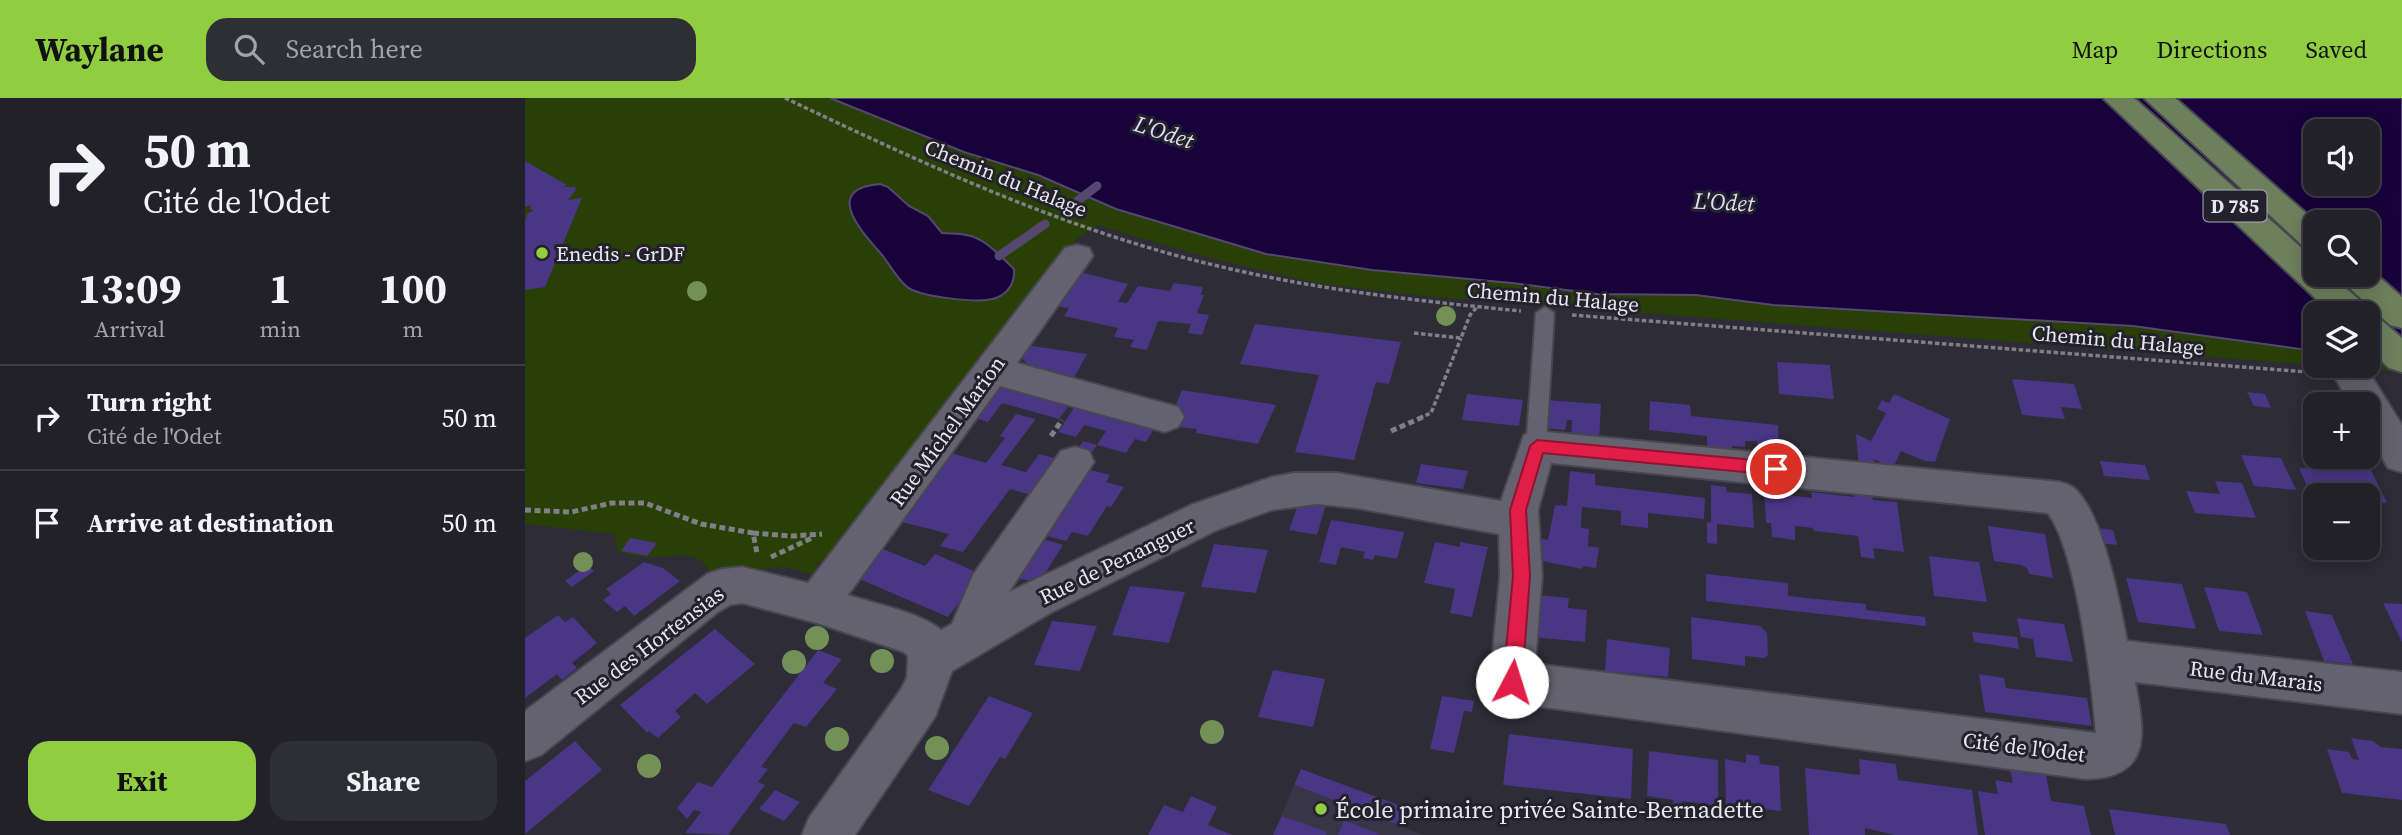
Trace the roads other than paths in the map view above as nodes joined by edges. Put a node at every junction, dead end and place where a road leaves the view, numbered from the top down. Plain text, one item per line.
1 (2117, 98) edge
2 (2158, 98) edge
3 (2303, 228) edge
4 (1077, 256) dead end
5 (2369, 287) edge
6 (2339, 301) edge
7 (1545, 313) road end
8 (2402, 316) edge
9 (2380, 339) edge
10 (2402, 359) edge
11 (992, 370) junction
12 (2353, 378) edge
13 (1165, 417) dead end
14 (1537, 446) junction
15 (2402, 457) edge
16 (1075, 462) dead end
17 (1517, 520) junction
18 (817, 604) junction
19 (968, 636) junction
20 (2110, 659) junction
21 (931, 660) junction
22 (2402, 693) edge
23 (525, 739) edge
24 (826, 835) edge

1 - 6 main road, D 785
2 - 3 main road, D 785
4 - 11 street, Rue Michel Marion
5 - 8 main road
7 - 14 lane, Cité de l'Odet
9 - 10 main road
11 - 13 street
11 - 18 street, Rue Michel Marion
12 - 15 street
14 - 17 street, Cité de l'Odet
14 - 20 street, Cité de l'Odet
16 - 19 street
17 - 19 street, Rue de Penanguer
17 - 20 street, Cité de l'Odet
18 - 21 street, Rue des Hortensias
18 - 23 street, Rue des Hortensias
19 - 21 street, Rue de Penanguer
20 - 22 street, Rue du Marais
21 - 24 street

